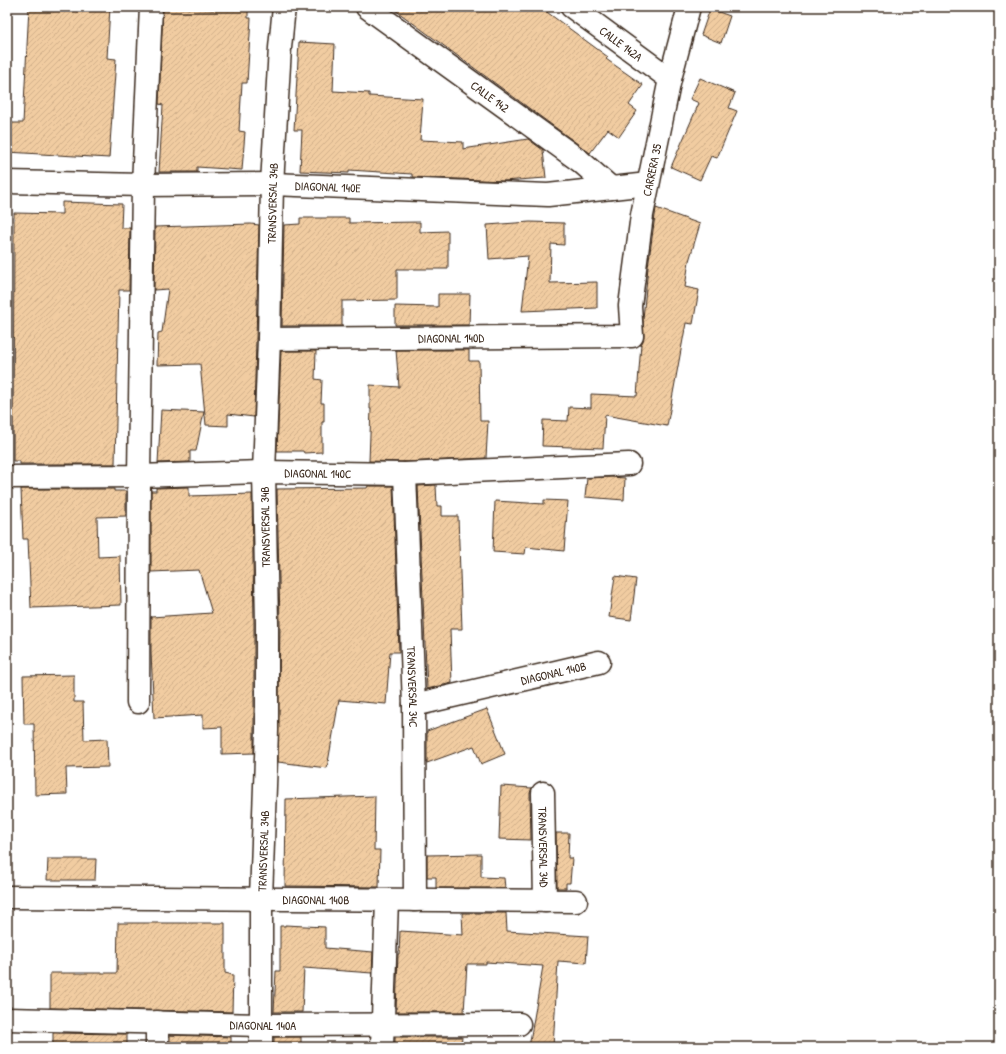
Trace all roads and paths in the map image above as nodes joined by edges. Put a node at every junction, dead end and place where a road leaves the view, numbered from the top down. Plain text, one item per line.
1 (151, 7) edge
2 (284, 7) edge
3 (367, 7) edge
4 (572, 7) edge
5 (689, 7) edge
6 (670, 79) junction
7 (7, 182) edge
8 (272, 184) junction
9 (648, 184) junction
10 (143, 185) junction
11 (611, 188) junction
12 (632, 336) joint
13 (269, 339) junction
14 (629, 464) dead end
15 (264, 472) junction
16 (405, 474) junction
17 (139, 476) junction
18 (7, 477) edge
19 (599, 662) dead end
20 (138, 702) dead end
21 (414, 705) junction
22 (543, 793) dead end
23 (7, 897) edge
24 (261, 898) junction
25 (387, 900) junction
26 (415, 900) junction
27 (576, 901) dead end
28 (545, 902) junction
29 (7, 1019) edge
30 (157, 1022) junction
31 (519, 1024) dead end
32 (261, 1025) junction
33 (382, 1026) junction
34 (157, 1047) edge
35 (261, 1047) edge
36 (382, 1047) edge

1 - 10 street
2 - 8 street, TRANSVERSAL 34B
3 - 11 street, CALLE 142
4 - 6 street, CALLE 142A
5 - 6 street, CARRERA 35
6 - 9 street, CARRERA 35
7 - 10 street, DIAGONAL 140E
8 - 10 street, DIAGONAL 140E
8 - 11 street, DIAGONAL 140E
8 - 13 street, TRANSVERSAL 34B
9 - 11 street, DIAGONAL 140E
9 - 12 street, CARRERA 35
10 - 17 street
12 - 13 street, DIAGONAL 140D
13 - 15 street, TRANSVERSAL 34B
14 - 16 street, DIAGONAL 140C
15 - 16 street, DIAGONAL 140C
15 - 17 street, DIAGONAL 140C
15 - 24 street, TRANSVERSAL 34B
16 - 21 street, TRANSVERSAL 34C
17 - 18 street, DIAGONAL 140C
17 - 20 street
19 - 21 street, DIAGONAL 140B
21 - 26 street, TRANSVERSAL 34C
22 - 28 street, TRANSVERSAL 34D
23 - 24 street, DIAGONAL 140B
24 - 25 street, DIAGONAL 140B
24 - 32 street, TRANSVERSAL 34B
25 - 26 street, DIAGONAL 140B
25 - 33 street
26 - 28 street, DIAGONAL 140B
27 - 28 street, DIAGONAL 140B
29 - 30 street, DIAGONAL 140A
30 - 32 street, DIAGONAL 140A
30 - 34 street
31 - 33 street, DIAGONAL 140A
32 - 33 street, DIAGONAL 140A
32 - 35 street, TRANSVERSAL 34B
33 - 36 street

